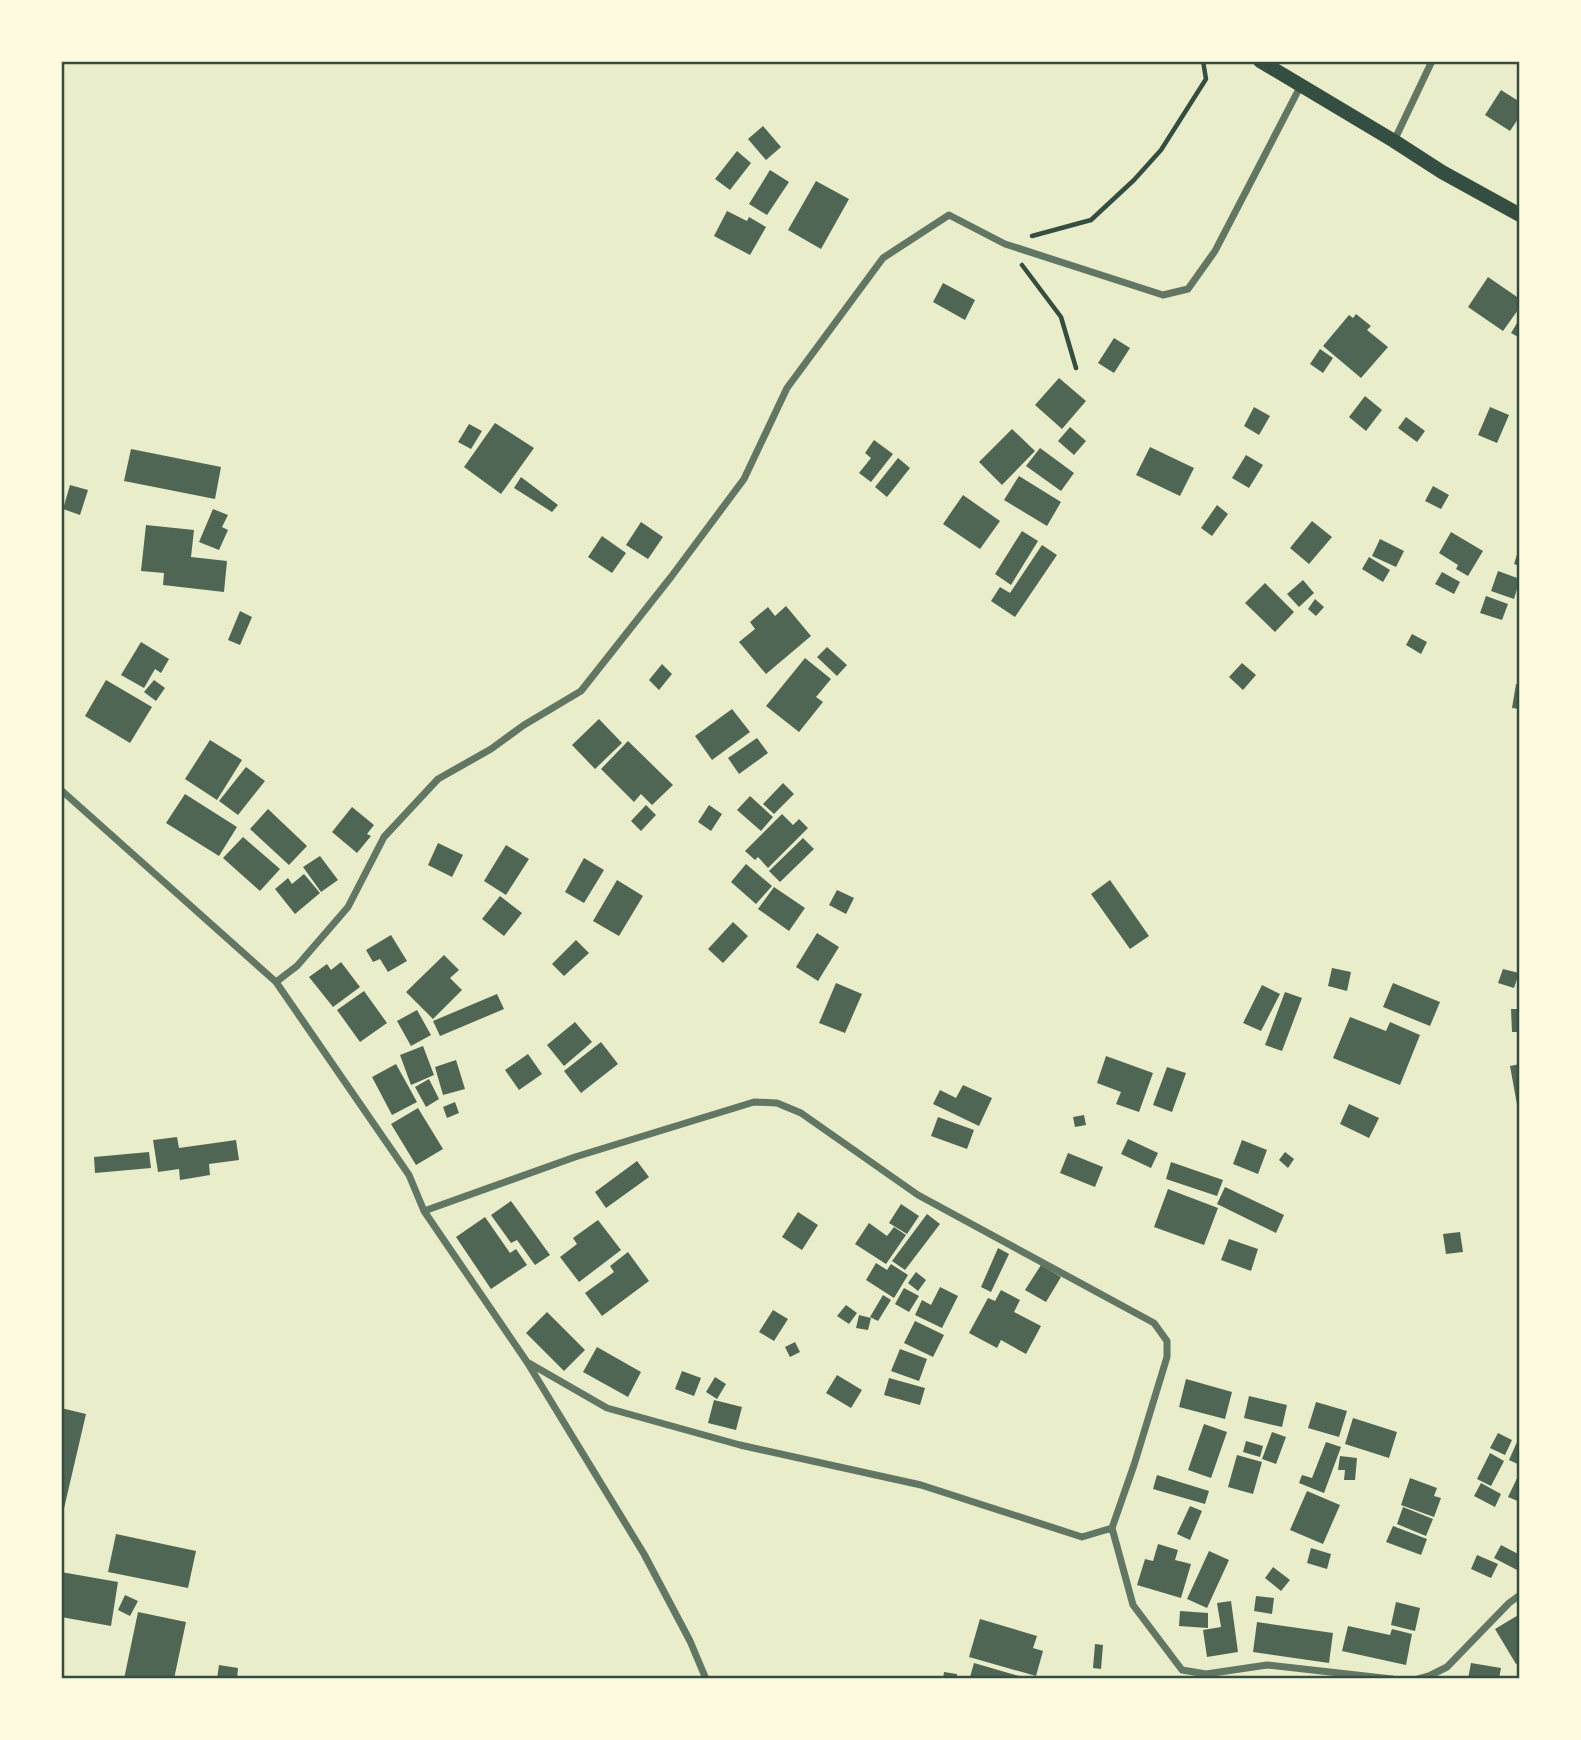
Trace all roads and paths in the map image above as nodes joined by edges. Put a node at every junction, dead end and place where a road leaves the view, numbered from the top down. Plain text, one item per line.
1 (1203, 61) edge
2 (1260, 61) edge
3 (1432, 61) edge
4 (1300, 87) junction
5 (1394, 141) junction
6 (1520, 215) edge
7 (1006, 244) junction
8 (1076, 368) dead end
9 (61, 790) edge
10 (276, 982) junction
11 (424, 1211) junction
12 (527, 1362) junction
13 (1112, 1528) junction
14 (1520, 1595) edge
15 (706, 1679) edge
16 (1392, 1679) edge
17 (1418, 1679) edge

1 - 7 path
2 - 4 main road
3 - 5 street
4 - 5 main road
4 - 7 street
5 - 6 main road
7 - 8 path
7 - 10 street
9 - 10 street
10 - 11 street
11 - 12 street
11 - 13 street
12 - 13 street
12 - 15 street
13 - 16 street
14 - 17 street

